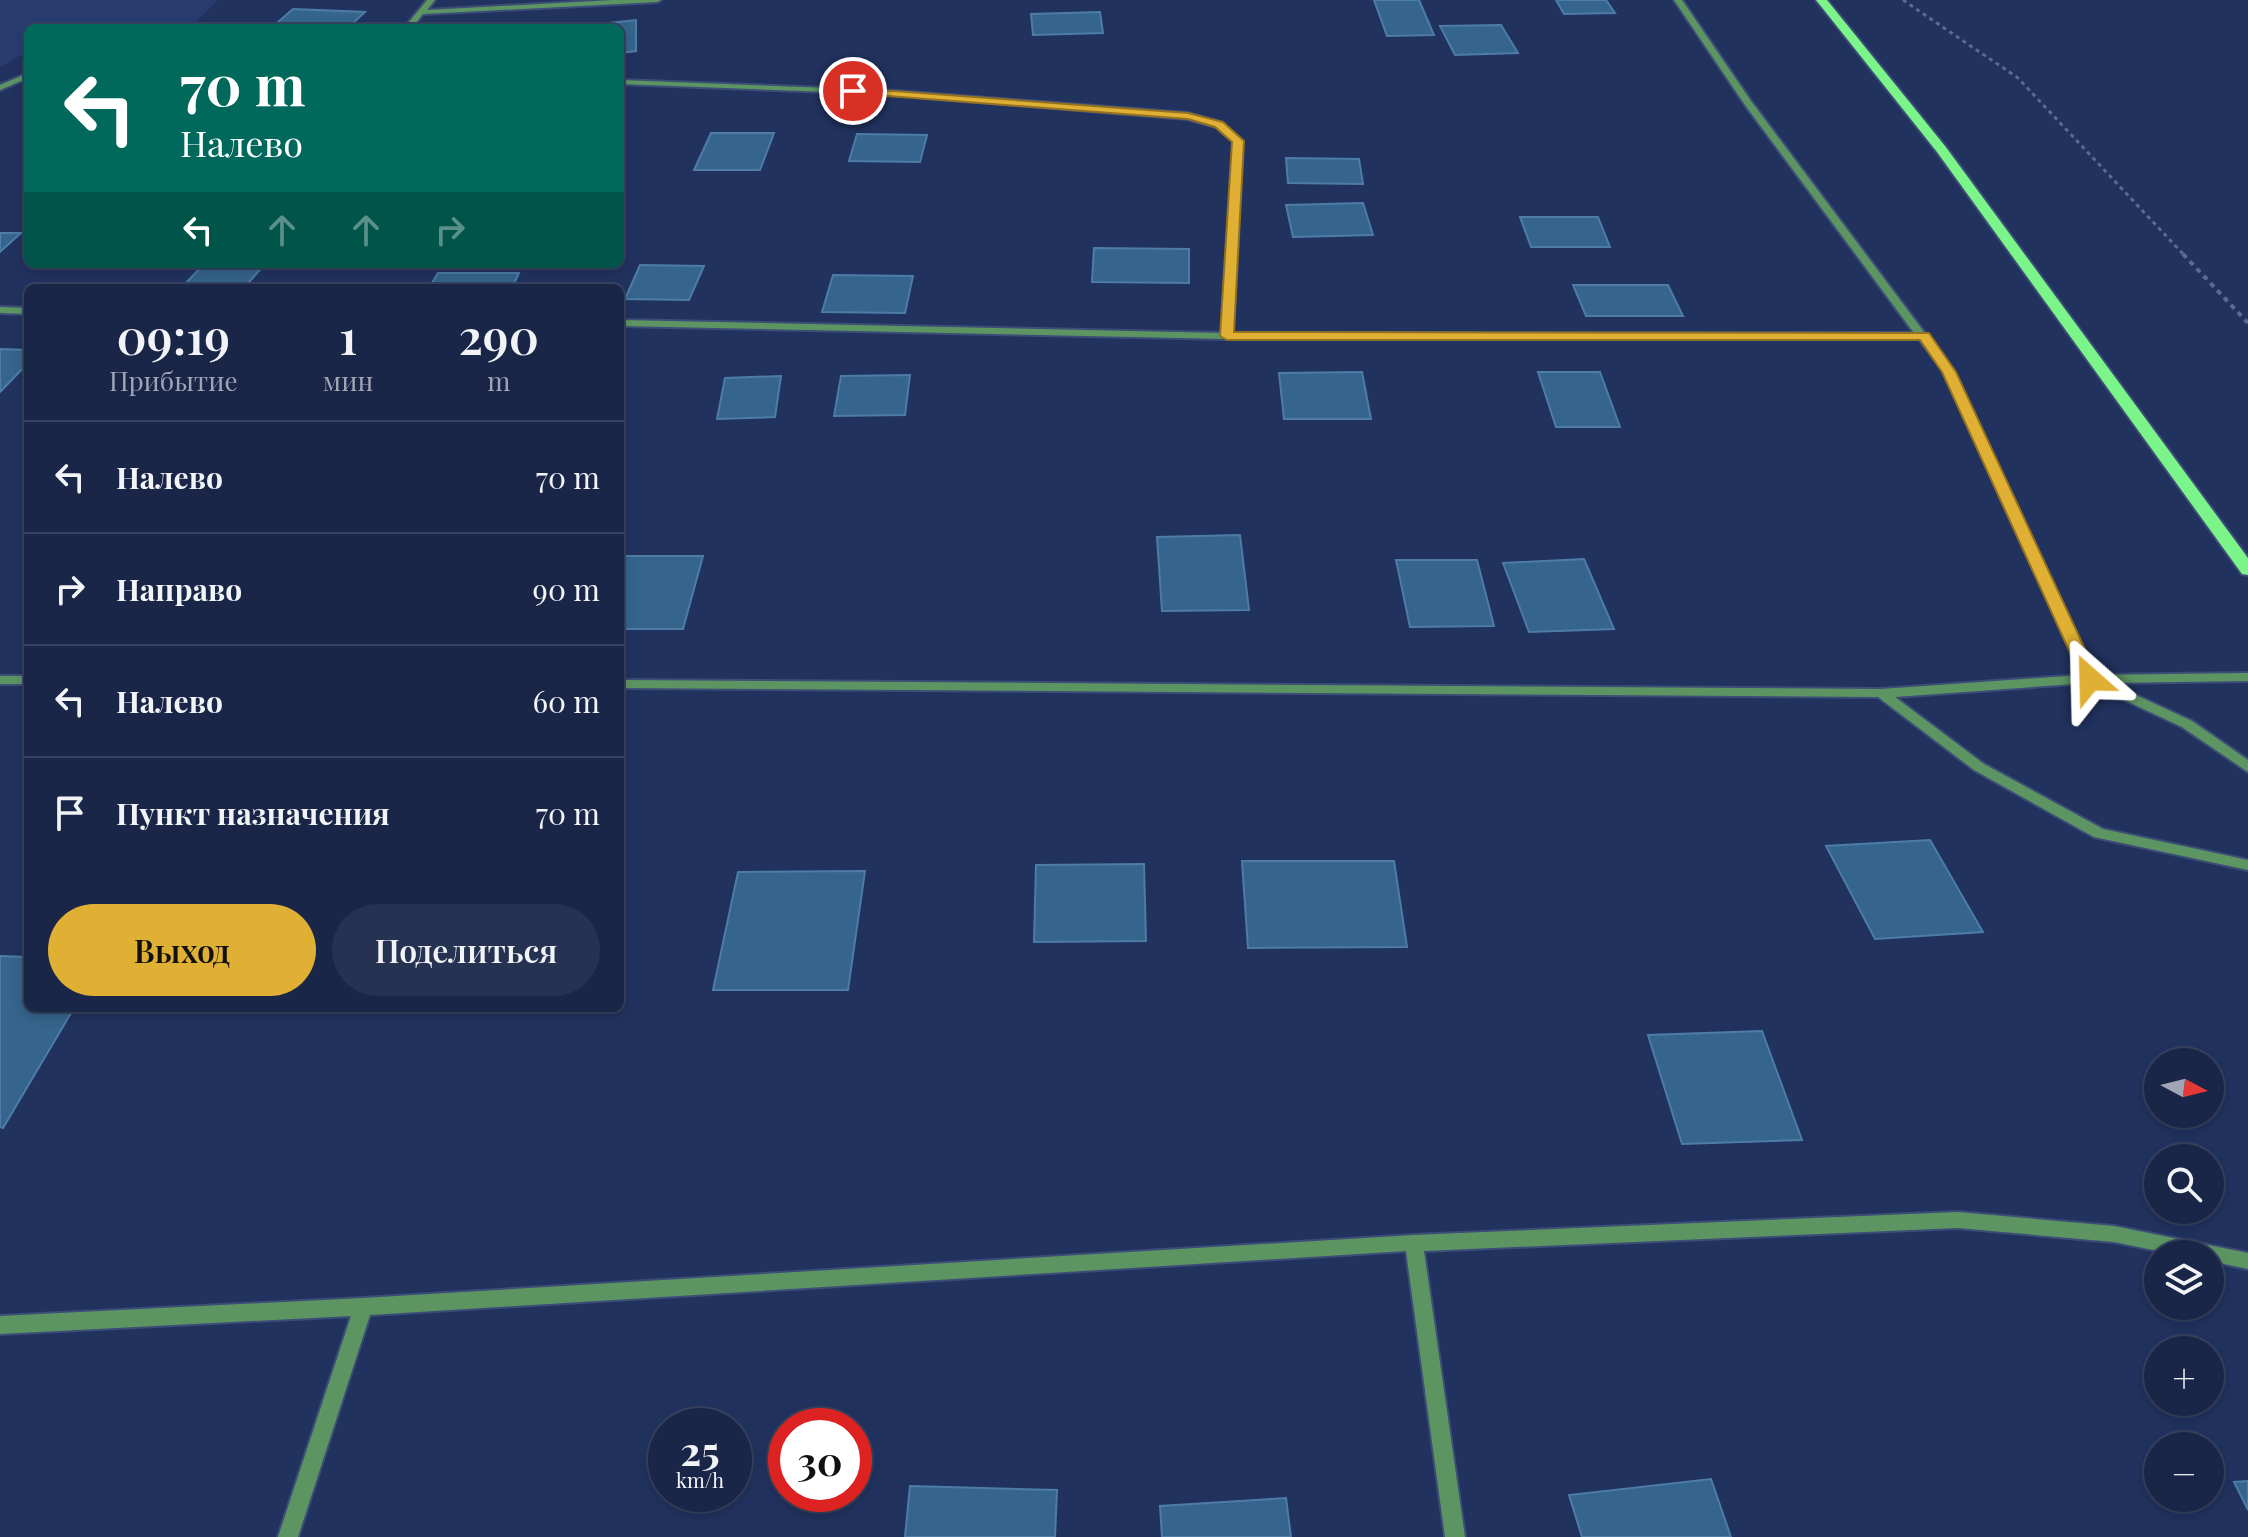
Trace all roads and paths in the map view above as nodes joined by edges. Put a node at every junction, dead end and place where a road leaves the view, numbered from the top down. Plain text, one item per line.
1 (431, 0) edge
2 (657, 0) edge
3 (1678, 0) edge
4 (1821, 0) edge
5 (1903, 0) edge
6 (424, 12) junction
7 (412, 24) edge
8 (24, 77) edge
9 (624, 82) edge
10 (0, 88) edge
11 (0, 310) edge
12 (24, 311) edge
13 (624, 323) edge
14 (2248, 323) edge
15 (1227, 336) junction
16 (1924, 336) junction
17 (2248, 570) edge
18 (2248, 677) edge
19 (2090, 679) junction
20 (0, 680) edge
21 (24, 680) edge
22 (624, 684) edge
23 (1881, 693) junction
24 (2248, 767) edge
25 (2248, 865) edge
26 (1414, 1243) junction
27 (2248, 1261) edge
28 (363, 1307) junction
29 (0, 1325) edge
30 (288, 1537) edge
31 (1455, 1537) edge

1 - 6 street
2 - 6 street
3 - 16 street
4 - 17 main road
5 - 14 path
6 - 7 street
8 - 10 street
9 - 15 street
11 - 12 street
13 - 15 street
15 - 16 street
16 - 19 street
18 - 19 street
19 - 23 street
19 - 24 street
20 - 21 street
22 - 23 street
23 - 25 street
26 - 27 street
26 - 28 street
26 - 31 street
28 - 29 street
28 - 30 street

